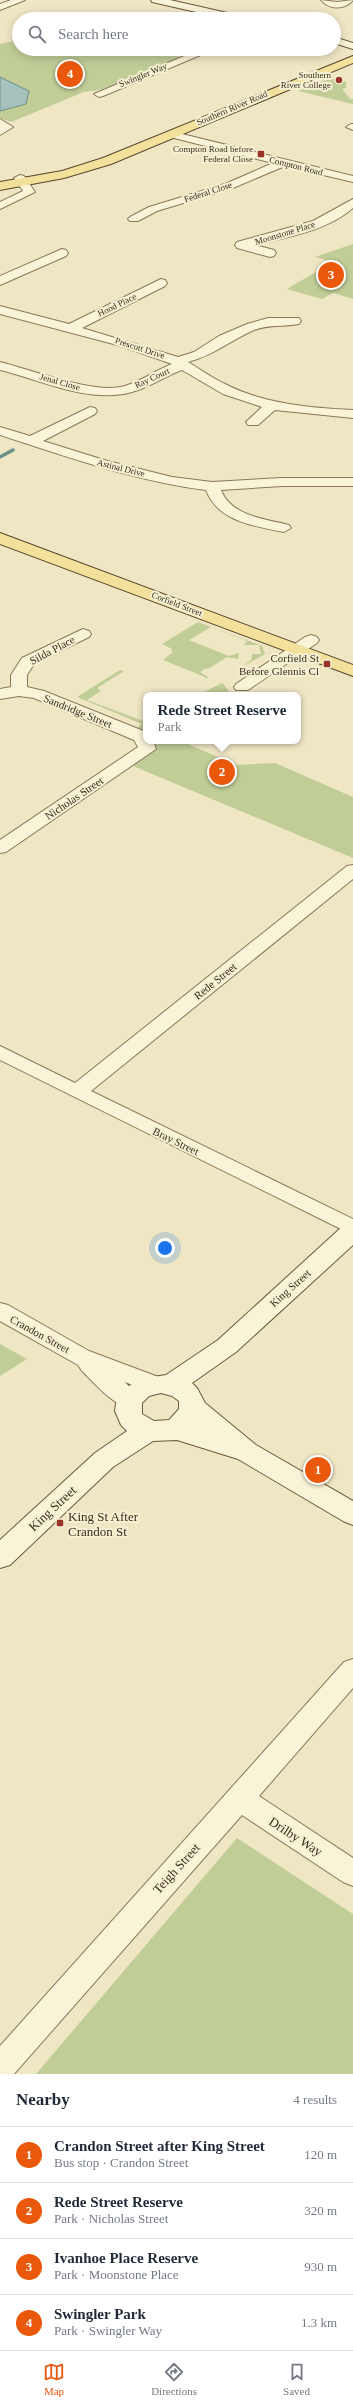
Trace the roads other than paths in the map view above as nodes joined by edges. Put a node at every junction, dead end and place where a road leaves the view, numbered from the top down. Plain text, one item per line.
1 (20, 0) edge
2 (156, 0) edge
3 (326, 0) edge
4 (348, 0) edge
5 (3, 4) edge
6 (210, 12) edge
7 (341, 42) edge
8 (341, 42) edge
9 (353, 43) edge
10 (353, 46) edge
11 (353, 54) edge
12 (193, 56) edge
13 (353, 59) edge
14 (321, 71) junction
15 (99, 94) dead end
16 (170, 134) junction
17 (282, 163) junction
18 (353, 179) edge
19 (12, 182) edge
20 (353, 202) edge
21 (2, 205) edge
22 (134, 219) dead end
23 (62, 253) dead end
24 (270, 253) dead end
25 (0, 281) edge
26 (161, 283) dead end
27 (0, 310) edge
28 (295, 320) dead end
29 (72, 328) junction
30 (180, 363) junction
31 (0, 366) edge
32 (121, 391) joint
33 (272, 405) junction
34 (90, 411) dead end
35 (353, 414) edge
36 (252, 422) dead end
37 (0, 431) edge
38 (32, 441) junction
39 (353, 482) edge
40 (212, 486) junction
41 (0, 524) edge
42 (284, 528) dead end
43 (0, 538) edge
44 (83, 634) dead end
45 (311, 640) junction
46 (297, 649) junction
47 (353, 655) edge
48 (353, 670) edge
49 (242, 687) dead end
50 (19, 691) junction
51 (0, 694) edge
52 (143, 739) edge
53 (146, 744) edge
54 (147, 749) joint
55 (0, 848) edge
56 (353, 870) edge
57 (0, 1052) edge
58 (77, 1092) junction
59 (353, 1230) edge
60 (0, 1311) edge
61 (81, 1357) junction
62 (177, 1393) junction
63 (146, 1420) junction
64 (247, 1452) junction
65 (353, 1514) edge
66 (0, 1557) edge
67 (353, 1670) edge
68 (239, 1798) junction
69 (353, 1873) edge
70 (0, 2068) edge

1 - 5 street
2 - 6 main road
3 - 4 street
7 - 9 main road
8 - 10 main road
11 - 14 main road, Southern River Road
12 - 15 street, Swingler Way
13 - 14 main road, Southern River Road
14 - 16 main road, Southern River Road
16 - 17 street, Compton Road
16 - 19 main road, Southern River Road
17 - 18 street, Compton Road
17 - 22 street, Federal Close
19 - 21 street
20 - 24 street, Moonstone Place
23 - 25 street
26 - 29 street, Hood Place
27 - 29 street, Prescott Drive
28 - 30 street, Ray Court
29 - 30 street, Prescott Drive
30 - 32 street, Ray Court
30 - 33 street, Prescott Drive
31 - 32 street, Jenal Close
33 - 35 street, Prescott Drive
33 - 36 street
34 - 38 street
37 - 38 street, Astinal Drive
38 - 40 street, Astinal Drive
39 - 40 street, Astinal Drive
40 - 42 street
41 - 45 main road, Corfield Street
43 - 46 main road, Corfield Street
44 - 50 street, Silda Place
45 - 46 street
45 - 47 main road, Corfield Street
46 - 48 main road, Corfield Street
46 - 49 street
50 - 51 street, Sandridge Street
50 - 52 street, Sandridge Street
53 - 54 street, Sandridge Street
54 - 55 street, Nicholas Street
56 - 58 street, Rede Street
57 - 58 street, Bray Street
58 - 59 street, Bray Street
59 - 62 main road, King Street
60 - 61 street, Crandon Street
61 - 62 street, Crandon Street
61 - 63 street, Crandon Street
62 - 63 main road, King Street
62 - 63 main road
62 - 64 main road, Crandon Street
63 - 64 main road, Crandon Street
63 - 66 main road, King Street
64 - 65 main road, Crandon Street
67 - 68 street, Teigh Street
68 - 69 street, Drilby Way
68 - 70 street, Teigh Street

